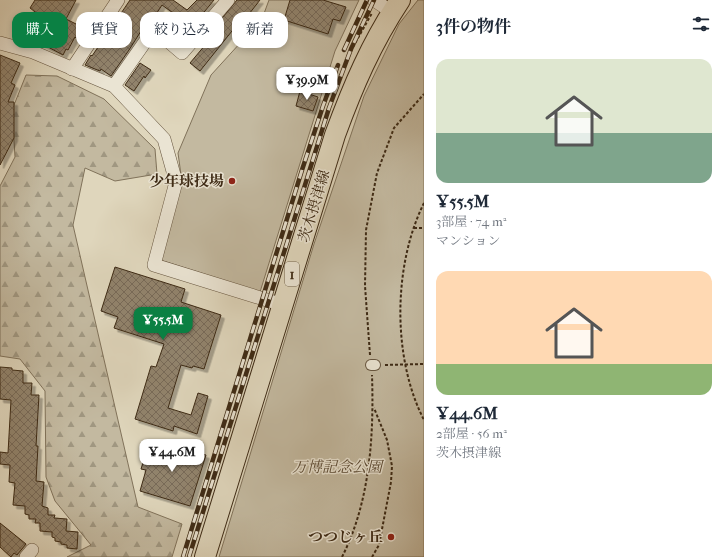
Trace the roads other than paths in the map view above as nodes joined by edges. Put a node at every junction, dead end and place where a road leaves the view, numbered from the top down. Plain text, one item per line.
1 (118, 0) edge
2 (228, 0) edge
3 (374, 0) edge
4 (396, 6) edge
5 (0, 43) edge
6 (72, 69) junction
7 (114, 86) junction
8 (283, 305) junction
9 (205, 557) edge

1 - 6 street
2 - 7 street
3 - 4 street
4 - 8 main road, 茨木摂津線 / 1
5 - 6 street
6 - 7 street
7 - 8 street
8 - 9 main road, 茨木摂津線 / 1

